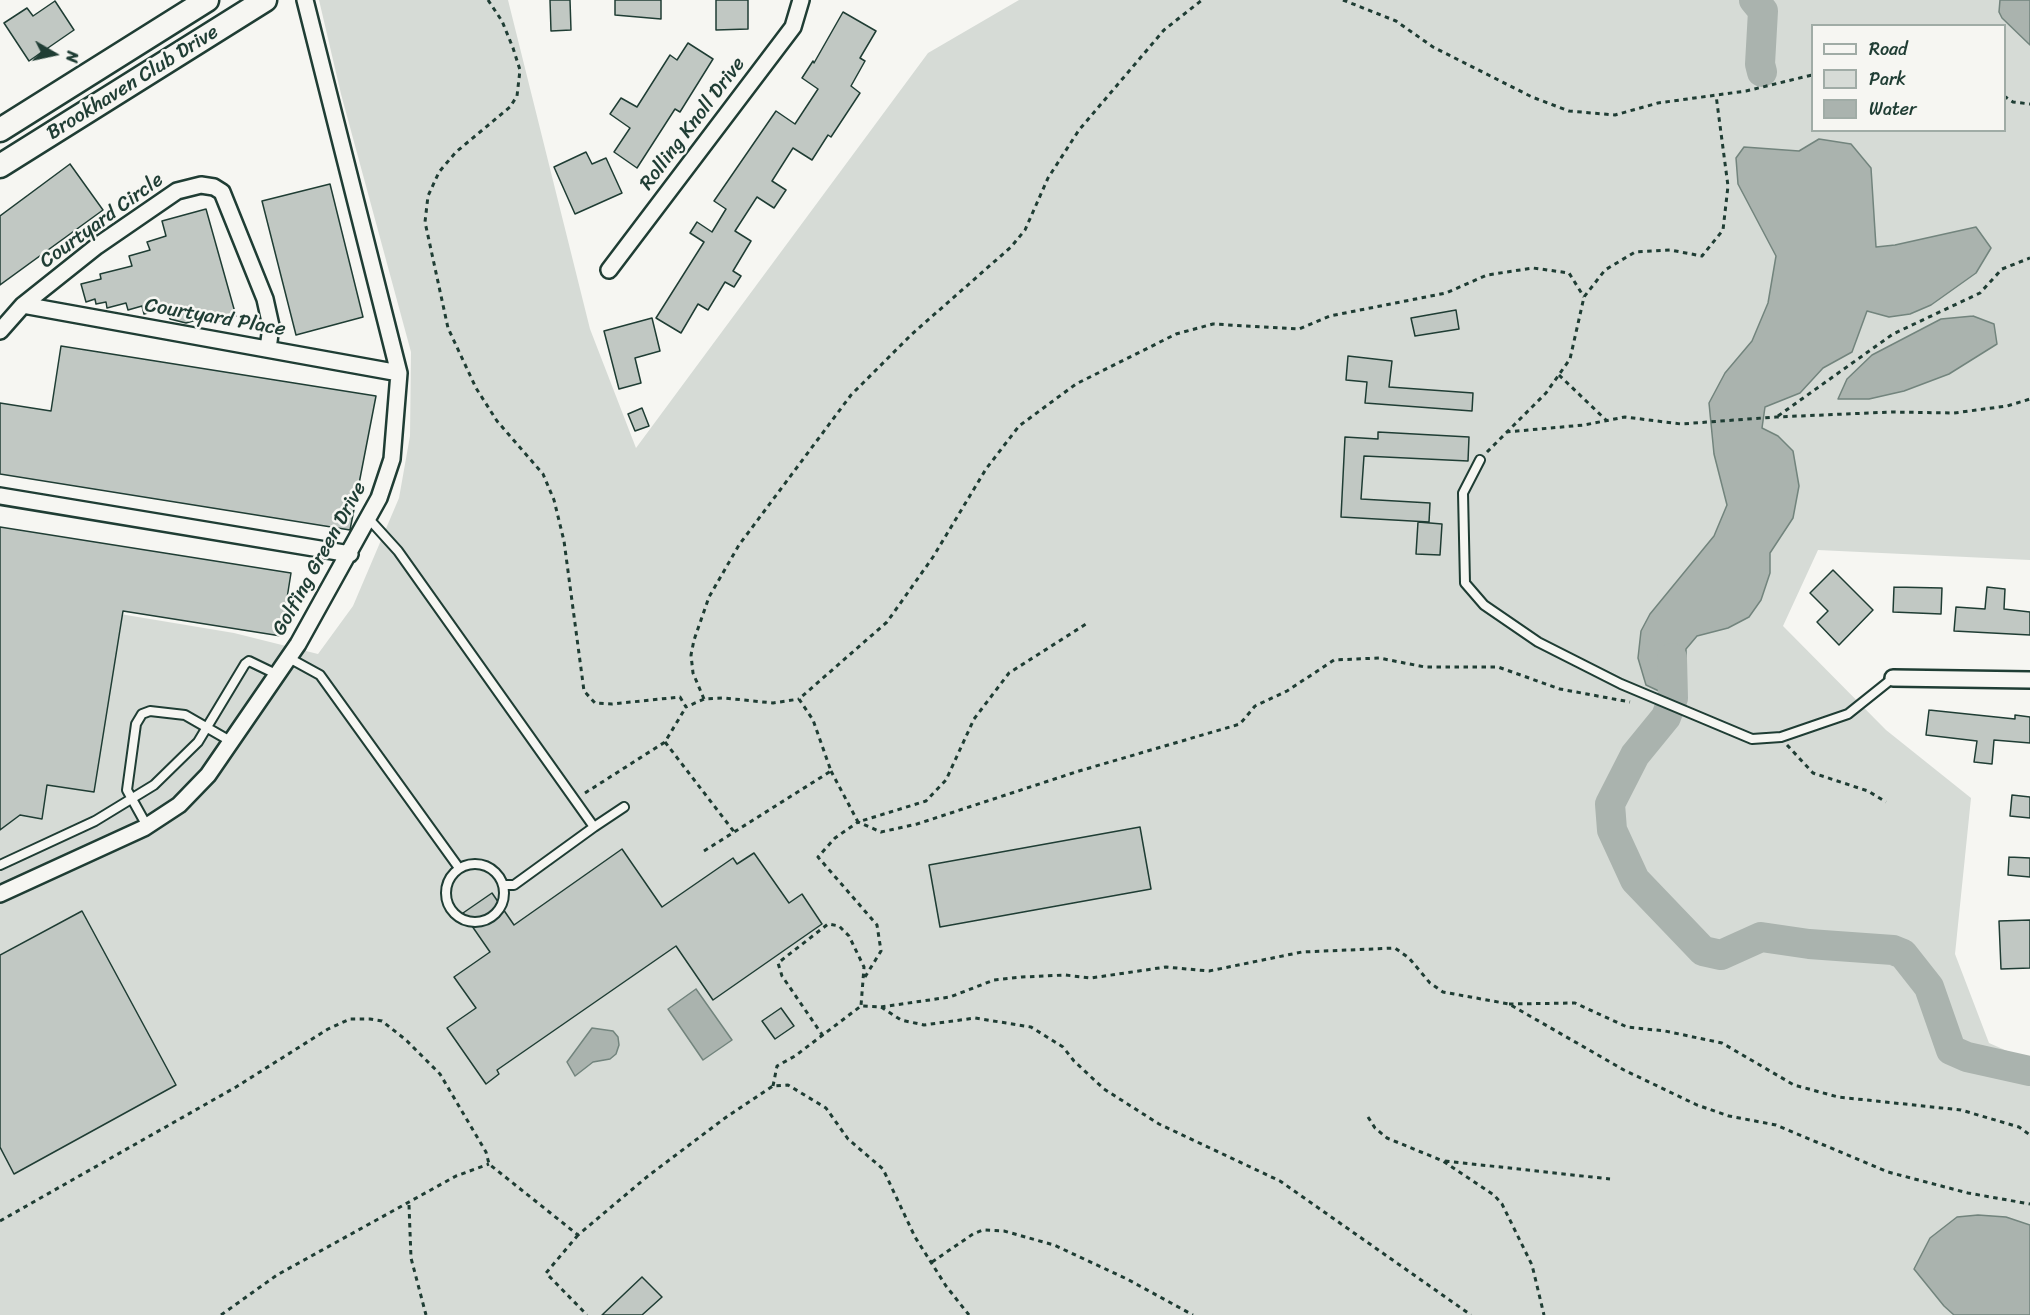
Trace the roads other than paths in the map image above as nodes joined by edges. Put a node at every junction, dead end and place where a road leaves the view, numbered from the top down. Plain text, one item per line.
1 (207, 0) edge
2 (265, 0) edge
3 (304, 0) edge
4 (801, 0) edge
5 (37, 108) junction
6 (0, 130) edge
7 (54, 132) junction
8 (0, 166) edge
9 (609, 270) dead end
10 (23, 305) junction
11 (0, 331) edge
12 (268, 349) junction
13 (399, 373) junction
14 (1480, 460) road end
15 (0, 496) edge
16 (369, 519) junction
17 (350, 554) junction
18 (289, 658) junction
19 (278, 675) junction
20 (1893, 678) joint
21 (2030, 680) edge
22 (207, 728) junction
23 (232, 742) junction
24 (133, 799) junction
25 (624, 807) dead end
26 (147, 826) junction
27 (594, 826) junction
28 (0, 865) edge
29 (459, 868) junction
30 (504, 885) junction
31 (0, 894) edge

1 - 5 main road, Brookhaven Club Drive
2 - 7 main road, Brookhaven Club Drive
3 - 13 street, Golfing Green Drive
4 - 9 street, Rolling Knoll Drive
5 - 6 main road, Brookhaven Club Drive
5 - 7 main road
7 - 8 main road, Brookhaven Club Drive
10 - 11 street, Courtyard Circle
10 - 12 street, Courtyard Place
10 - 12 street, Courtyard Circle
12 - 13 street, Courtyard Place
13 - 16 street, Golfing Green Drive
14 - 20 lane
15 - 17 street
16 - 17 street, Golfing Green Drive
16 - 27 lane
17 - 18 street, Golfing Green Drive
18 - 19 street, Golfing Green Drive
18 - 29 lane
19 - 22 lane
19 - 23 street, Golfing Green Drive
20 - 21 street
22 - 23 lane
22 - 24 lane
22 - 24 lane
23 - 26 street, Golfing Green Drive
24 - 26 lane
24 - 28 lane
25 - 27 lane
26 - 31 street, Golfing Green Drive
27 - 30 lane
29 - 30 lane
29 - 30 lane

